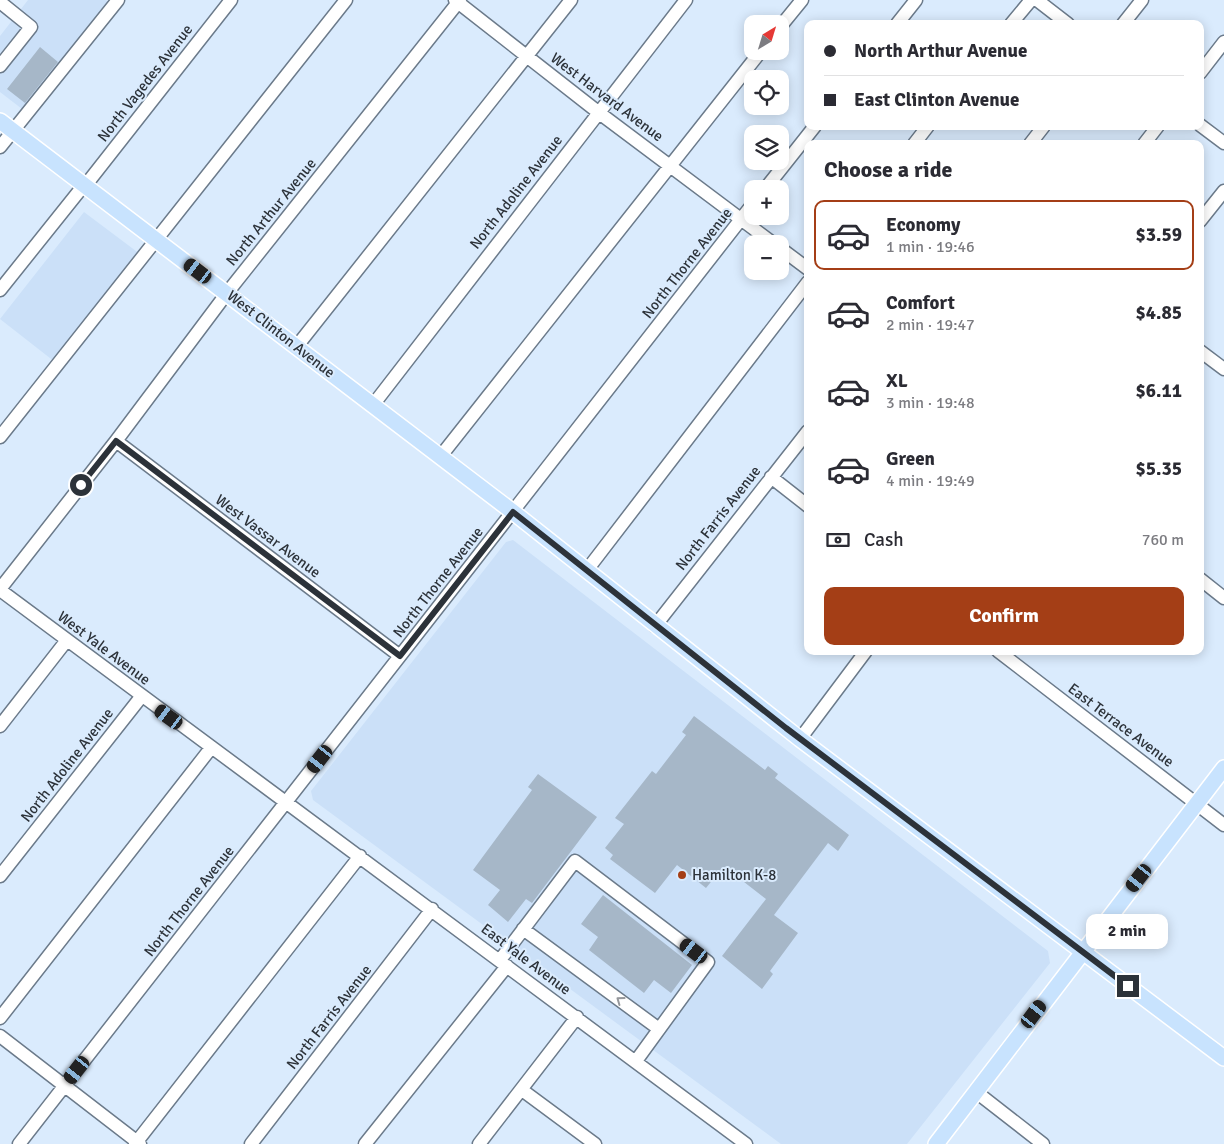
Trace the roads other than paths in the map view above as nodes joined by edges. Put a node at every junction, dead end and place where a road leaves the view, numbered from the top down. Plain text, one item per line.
1 (118, 0) edge
2 (231, 0) edge
3 (346, 0) edge
4 (571, 0) edge
5 (686, 0) edge
6 (802, 0) edge
7 (916, 0) edge
8 (1031, 0) edge
9 (1037, 0) edge
10 (1142, 0) edge
11 (458, 1) edge
12 (0, 2) edge
13 (789, 16) edge
14 (900, 20) edge
15 (1014, 20) edge
16 (1063, 20) edge
17 (1126, 20) edge
18 (1224, 42) edge
19 (526, 56) junction
20 (754, 60) edge
21 (0, 66) edge
22 (1204, 68) edge
23 (598, 112) junction
24 (0, 121) edge
25 (1204, 128) edge
26 (13, 130) junction
27 (812, 130) edge
28 (925, 130) edge
29 (1041, 130) edge
30 (1155, 130) edge
31 (804, 140) edge
32 (804, 140) edge
33 (917, 140) edge
34 (1033, 140) edge
35 (1147, 140) edge
36 (1224, 143) edge
37 (0, 147) edge
38 (670, 166) junction
39 (773, 180) edge
40 (84, 185) junction
41 (1224, 191) edge
42 (744, 215) edge
43 (1204, 216) edge
44 (741, 219) junction
45 (762, 235) edge
46 (156, 239) junction
47 (789, 255) edge
48 (804, 266) edge
49 (804, 287) edge
50 (0, 290) edge
51 (227, 293) junction
52 (296, 346) junction
53 (1204, 354) edge
54 (1224, 369) edge
55 (373, 405) junction
56 (804, 436) edge
57 (0, 437) edge
58 (116, 441) junction
59 (440, 456) junction
60 (771, 477) junction
61 (804, 503) edge
62 (513, 512) junction
63 (587, 570) junction
64 (1204, 582) edge
65 (0, 589) edge
66 (1224, 598) edge
67 (655, 626) junction
68 (67, 640) junction
69 (863, 655) edge
70 (1003, 655) edge
71 (400, 656) junction
72 (141, 697) junction
73 (0, 726) edge
74 (800, 739) junction
75 (211, 748) junction
76 (1224, 768) edge
77 (286, 803) junction
78 (1196, 803) junction
79 (1224, 825) edge
80 (360, 856) junction
81 (0, 876) edge
82 (432, 909) junction
83 (523, 929) junction
84 (1082, 952) junction
85 (504, 963) junction
86 (577, 1017) junction
87 (0, 1018) edge
88 (659, 1029) junction
89 (0, 1036) edge
90 (1224, 1058) edge
91 (636, 1061) junction
92 (65, 1086) junction
93 (522, 1090) junction
94 (975, 1092) junction
95 (137, 1143) edge
96 (19, 1144) edge
97 (251, 1144) edge
98 (365, 1144) edge
99 (479, 1144) edge
100 (595, 1144) edge
101 (746, 1144) edge
102 (936, 1144) edge
103 (1043, 1144) edge

1 - 26 street
2 - 40 street, North Vagedes Avenue
3 - 46 street
4 - 19 street
5 - 23 street, North Adoline Avenue
6 - 13 street
7 - 14 street
8 - 15 street
9 - 16 street
10 - 17 street
11 - 19 street, West Harvard Avenue
11 - 51 street, North Arthur Avenue
12 - 21 street
18 - 22 street
19 - 23 street, West Harvard Avenue
19 - 52 street
20 - 38 street
23 - 38 street, West Harvard Avenue
23 - 55 street, North Adoline Avenue
24 - 26 main road, West Clinton Avenue
25 - 36 street
26 - 37 street
26 - 40 main road, West Clinton Avenue
27 - 32 street
28 - 33 street
29 - 34 street
30 - 35 street
31 - 39 street
38 - 44 street, West Harvard Avenue
38 - 59 street
40 - 46 main road, West Clinton Avenue
40 - 50 street, North Vagedes Avenue
41 - 43 street
42 - 44 street, North Thorne Avenue
44 - 45 street, West Harvard Avenue
44 - 62 street, North Thorne Avenue
46 - 51 main road, West Clinton Avenue
46 - 57 street
47 - 48 street
49 - 63 street
51 - 52 main road, West Clinton Avenue
51 - 58 street, North Arthur Avenue
52 - 55 main road, West Clinton Avenue
53 - 54 street
55 - 59 main road, West Clinton Avenue
56 - 60 street, North Farris Avenue
58 - 65 street, North Arthur Avenue
58 - 71 street, West Vassar Avenue
59 - 62 main road, West Clinton Avenue
60 - 61 street
60 - 67 street, North Farris Avenue
62 - 63 main road, West Clinton Avenue
62 - 71 street, North Thorne Avenue
63 - 67 main road, West Clinton Avenue
64 - 66 street
65 - 68 street, West Yale Avenue
67 - 74 main road, West Clinton Avenue
68 - 72 street, West Yale Avenue
68 - 73 street
69 - 74 street
70 - 78 street, East Terrace Avenue
71 - 77 street, North Thorne Avenue
72 - 75 street, West Yale Avenue
72 - 81 street, North Adoline Avenue
74 - 84 main road, West Clinton Avenue
75 - 77 street, West Yale Avenue
75 - 87 street
76 - 78 main road
77 - 80 street, East Yale Avenue
77 - 92 street, North Thorne Avenue
78 - 79 street, East Terrace Avenue
78 - 84 main road
80 - 82 street, East Yale Avenue
80 - 95 street
82 - 85 street, East Yale Avenue
82 - 97 street, North Farris Avenue
83 - 85 street
88 -> 83 street
83 - 88 street
84 - 90 main road, West Clinton Avenue
84 - 94 main road
85 - 86 street, East Yale Avenue
85 - 98 street
86 - 91 street, East Yale Avenue
86 - 93 street
88 - 91 street
89 - 92 street
91 - 101 street, East Yale Avenue
92 - 95 street
92 - 96 street, North Thorne Avenue
93 - 99 street
93 - 100 street
94 - 102 main road
94 - 103 street

